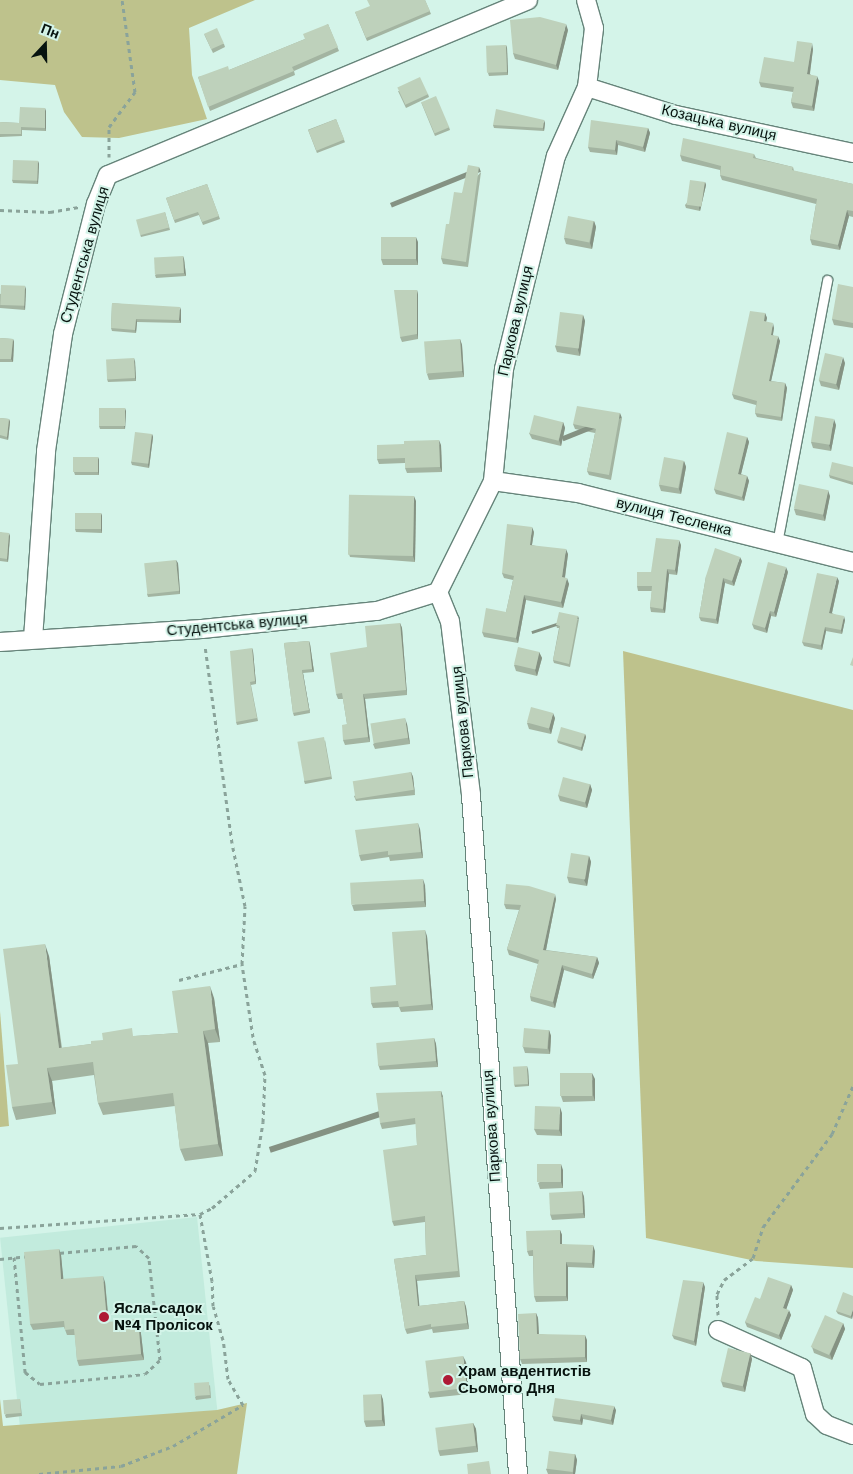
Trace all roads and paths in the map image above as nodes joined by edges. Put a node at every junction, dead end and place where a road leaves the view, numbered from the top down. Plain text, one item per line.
1 (122, 0) edge
2 (528, 0) edge
3 (586, 0) edge
4 (587, 88) junction
5 (853, 153) edge
6 (108, 175) junction
7 (96, 204) junction
8 (0, 210) edge
9 (827, 280) dead end
10 (493, 481) junction
11 (776, 543) junction
12 (853, 562) edge
13 (438, 592) junction
14 (202, 629) junction
15 (33, 639) junction
16 (0, 642) edge
17 (242, 964) junction
18 (179, 980) dead end
19 (853, 1086) edge
20 (200, 1214) junction
21 (0, 1228) edge
22 (51, 1254) edge
23 (33, 1256) edge
24 (14, 1258) junction
25 (0, 1259) edge
26 (718, 1330) joint
27 (853, 1435) edge
28 (39, 1474) edge
29 (518, 1474) edge

1 - 6 path
2 - 6 street, Студентська вулиця
3 - 4 street, Паркова вулиця
4 - 5 street, Козацька вулиця
4 - 10 street, Паркова вулиця
6 - 7 street, Студентська вулиця
7 - 8 path
7 - 15 street, Студентська вулиця
9 - 11 lane
10 - 11 street, вулиця Тесленка
10 - 13 street, Паркова вулиця
11 - 12 street, вулиця Тесленка
13 - 14 street, Студентська вулиця
13 - 29 street, Паркова вулиця
14 - 15 street, Студентська вулиця
14 - 17 path
15 - 16 street, Студентська вулиця
17 - 18 path
17 - 20 path
19 - 26 path
20 - 21 path
20 - 28 path
22 - 24 path
23 - 24 path
24 - 25 path
26 - 27 street

